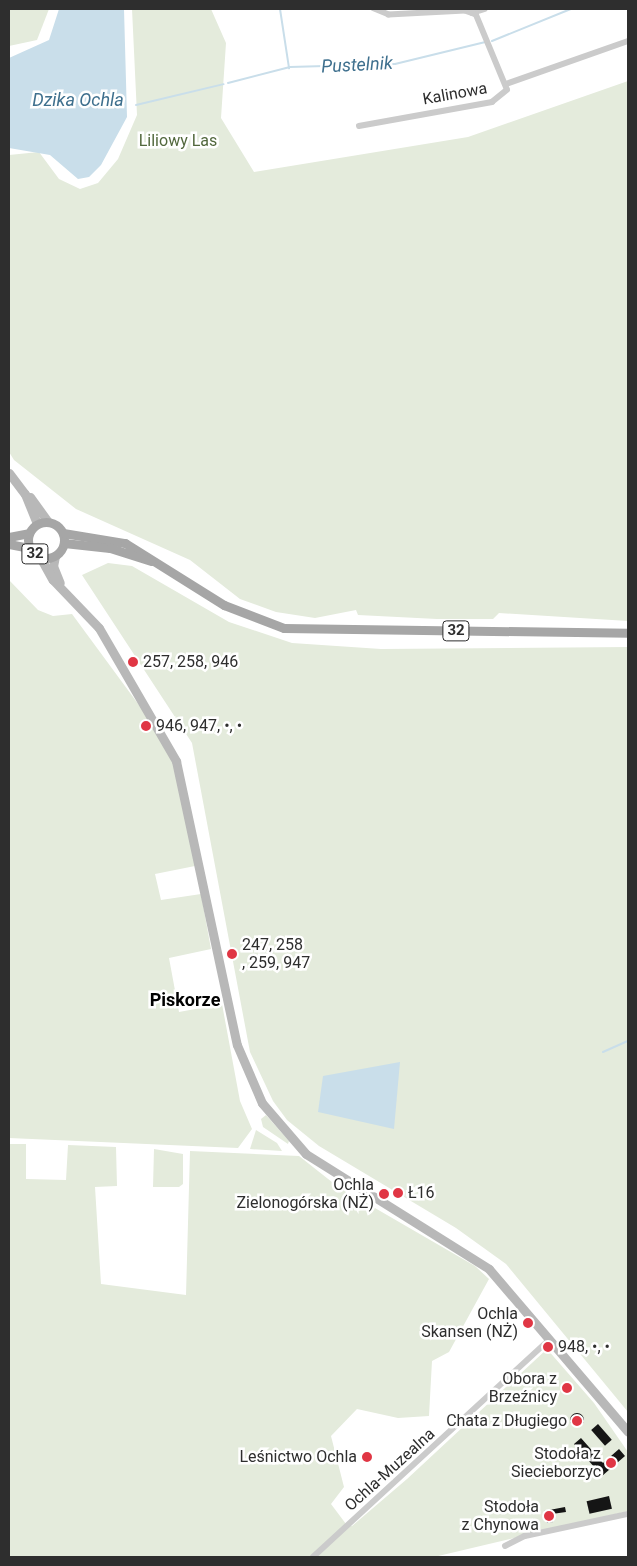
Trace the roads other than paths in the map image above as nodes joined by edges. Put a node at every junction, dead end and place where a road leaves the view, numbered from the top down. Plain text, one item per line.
1 (374, 9) edge
2 (484, 9) edge
3 (472, 13) junction
4 (628, 41) edge
5 (506, 84) junction
6 (358, 126) dead end
7 (9, 473) edge
8 (25, 494) junction
9 (48, 522) junction
10 (36, 524) junction
11 (29, 533) junction
12 (63, 533) junction
13 (9, 537) edge
14 (64, 543) junction
15 (9, 544) edge
16 (29, 548) junction
17 (54, 556) junction
18 (40, 557) junction
19 (160, 564) junction
20 (63, 587) junction
21 (628, 633) edge
22 (550, 1340) junction
23 (628, 1432) edge
24 (628, 1514) edge
25 (506, 1546) dead end
26 (313, 1557) edge

1 - 3 street
2 - 3 street
3 - 5 street
4 - 5 street, Kalinowa
5 - 6 street, Kalinowa
7 - 8 street
8 - 9 street
8 - 10 street
9 - 10 main road, 32
9 - 12 main road, 32
10 - 11 main road, 32
11 - 13 main road, 32
11 - 16 main road, 32
12 - 14 main road, 32
12 - 19 main road, 32
14 - 17 main road, 32
14 - 19 main road, 32
15 - 16 main road, 32
16 - 18 main road, 32
17 - 18 main road, 32
17 - 20 street
18 - 20 street
19 - 21 main road, 32
20 - 22 street
22 - 23 street
22 - 26 street, Ochla-Muzealna
24 - 25 street

